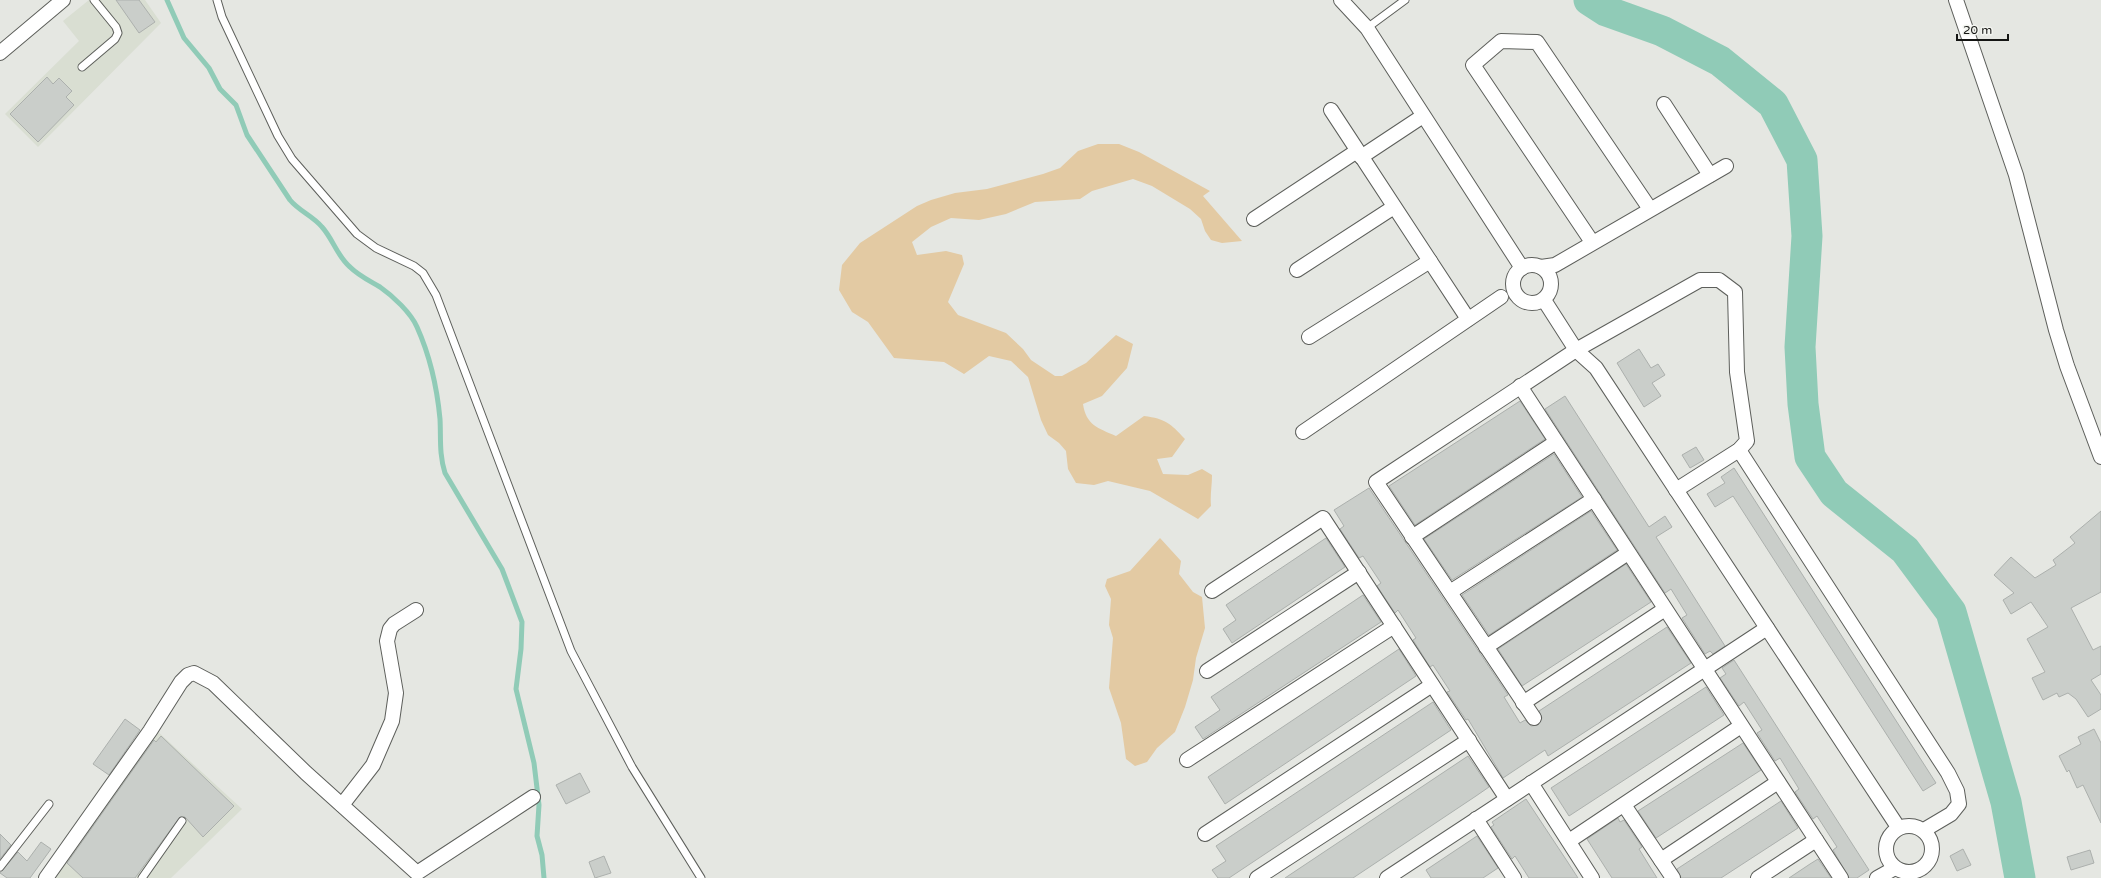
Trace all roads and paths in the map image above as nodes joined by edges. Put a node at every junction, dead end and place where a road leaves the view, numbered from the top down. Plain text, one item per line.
1 (63, 0) edge
2 (94, 0) edge
3 (217, 0) edge
4 (1341, 0) edge
5 (1405, 0) edge
6 (1956, 0) edge
7 (1367, 28) junction
8 (0, 53) edge
9 (82, 67) dead end
10 (1664, 104) dead end
11 (1330, 110) dead end
12 (1423, 116) junction
13 (1359, 154) junction
14 (1726, 166) dead end
15 (1710, 175) junction
16 (1394, 207) junction
17 (1650, 209) junction
18 (1254, 219) dead end
19 (1592, 242) junction
20 (1430, 261) junction
21 (1541, 267) junction
22 (1522, 268) junction
23 (1297, 270) dead end
24 (1501, 297) dead end
25 (1544, 300) junction
26 (1468, 319) junction
27 (1309, 338) dead end
28 (1576, 350) junction
29 (1520, 386) junction
30 (1303, 432) dead end
31 (1556, 442) junction
32 (1739, 450) junction
33 (2101, 457) edge
34 (1676, 490) junction
35 (1594, 499) junction
36 (1412, 537) junction
37 (1628, 552) junction
38 (1359, 572) junction
39 (1212, 591) dead end
40 (1450, 592) junction
41 (1665, 609) junction
42 (416, 610) dead end
43 (1394, 626) junction
44 (1767, 628) junction
45 (1486, 647) junction
46 (1704, 670) junction
47 (1207, 671) dead end
48 (1432, 685) junction
49 (1523, 703) junction
50 (1534, 718) dead end
51 (1741, 726) junction
52 (1469, 740) junction
53 (1187, 760) dead end
54 (1778, 782) junction
55 (1531, 783) junction
56 (533, 797) dead end
57 (1507, 799) junction
58 (49, 804) dead end
59 (342, 805) junction
60 (1624, 805) junction
61 (1476, 819) junction
62 (182, 821) dead end
63 (1898, 827) junction
64 (1924, 830) junction
65 (1205, 834) dead end
66 (1816, 840) junction
67 (1569, 841) junction
68 (1661, 860) junction
69 (0, 868) edge
70 (1895, 868) junction
71 (1923, 874) edge
72 (418, 876) edge
73 (1512, 877) edge
74 (46, 878) edge
75 (142, 878) edge
76 (701, 878) edge
77 (1257, 878) edge
78 (1387, 878) edge
79 (1592, 878) edge
80 (1673, 878) edge
81 (1758, 878) edge
82 (1840, 878) edge
83 (1877, 878) edge

1 - 8 street
2 - 9 lane
3 - 76 lane
4 - 7 street
5 - 7 lane
6 - 33 street
7 - 12 street
10 - 15 street
11 - 13 street
12 - 13 street
12 - 22 street
13 - 16 street
13 - 18 street
14 - 15 street
15 - 17 street
16 - 20 street
16 - 23 street
17 - 19 street
17 - 19 street
19 - 21 street
20 - 26 street
20 - 27 street
21 - 22 street
21 - 25 street
22 - 25 street
24 - 26 street
25 - 28 street
26 - 30 street
28 - 29 street
28 - 32 street
28 - 34 street
29 - 31 street
29 - 36 street
31 - 35 street
31 - 36 street
32 - 34 street
32 - 64 street
34 - 44 street
35 - 37 street
35 - 40 street
36 - 40 street
37 - 41 street
37 - 45 street
38 - 39 street
38 - 43 street
38 - 47 street
40 - 45 street
41 - 46 street
41 - 49 street
42 - 59 street
43 - 48 street
43 - 53 street
44 - 46 street
44 - 63 street
45 - 49 street
46 - 51 street
46 - 55 street
48 - 52 street
48 - 65 street
49 - 50 street
51 - 54 street
51 - 60 street
52 - 57 street
52 - 77 street
54 - 66 street
54 - 68 street
55 - 57 street
55 - 67 street
56 - 72 street
57 - 61 street
58 - 69 lane
59 - 72 street
59 - 74 street
60 - 67 street
60 - 68 street
61 - 73 street
61 - 78 street
62 - 75 lane
63 - 64 street
63 - 70 street
64 - 71 street
66 - 81 street
66 - 82 street
67 - 79 street
68 - 80 street
70 - 71 street
70 - 83 street

